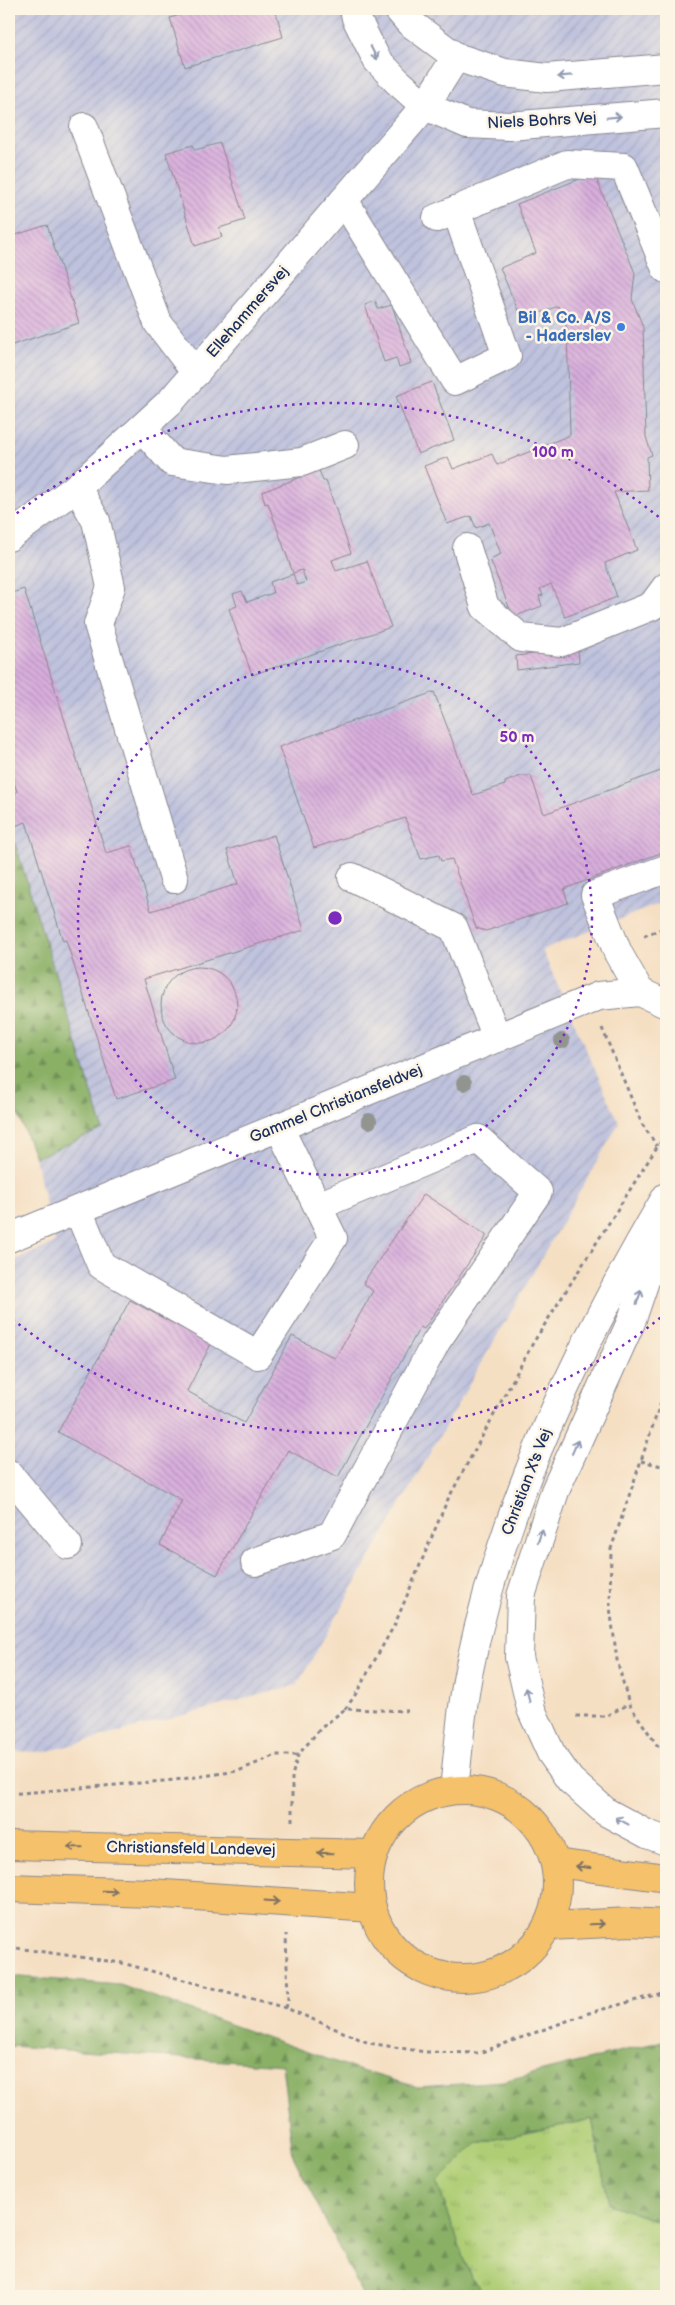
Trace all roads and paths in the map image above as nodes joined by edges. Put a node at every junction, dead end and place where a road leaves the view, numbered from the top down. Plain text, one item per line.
1 (354, 9) edge
2 (398, 9) edge
3 (456, 57) junction
4 (666, 68) edge
5 (425, 106) junction
6 (666, 113) edge
7 (84, 127) dead end
8 (344, 200) junction
9 (666, 269) edge
10 (196, 372) junction
11 (142, 428) junction
12 (345, 444) dead end
13 (77, 488) junction
14 (9, 537) edge
15 (466, 548) dead end
16 (666, 587) edge
17 (666, 868) edge
18 (352, 877) dead end
19 (174, 879) dead end
20 (640, 992) junction
21 (666, 1004) edge
22 (497, 1038) junction
23 (279, 1127) junction
24 (666, 1135) edge
25 (666, 1197) edge
26 (318, 1206) junction
27 (78, 1210) junction
28 (666, 1218) edge
29 (9, 1238) edge
30 (666, 1386) edge
31 (641, 1461) junction
32 (666, 1467) edge
33 (9, 1474) edge
34 (68, 1545) dead end
35 (255, 1562) dead end
36 (629, 1704) junction
37 (345, 1709) junction
38 (411, 1712) dead end
39 (576, 1716) dead end
40 (666, 1752) edge
41 (298, 1755) junction
42 (454, 1789) junction
43 (9, 1794) edge
44 (292, 1822) dead end
45 (666, 1841) edge
46 (9, 1845) edge
47 (373, 1854) junction
48 (556, 1863) junction
49 (666, 1878) edge
50 (9, 1888) edge
51 (372, 1908) junction
52 (666, 1924) edge
53 (548, 1926) junction
54 (286, 1932) dead end
55 (9, 1947) edge
56 (666, 1992) edge
57 (286, 2008) junction

1 -> 5 street, Niels Bohrs Vej
2 - 3 street
4 -> 3 street
3 - 5 street, Ellehammersvej
5 -> 6 street, Niels Bohrs Vej
5 - 8 street, Ellehammersvej
7 - 10 street
8 - 9 street
8 - 10 street, Ellehammersvej
10 - 11 street, Ellehammersvej
11 - 12 street
11 - 13 street, Ellehammersvej
13 - 14 street, Ellehammersvej
13 - 19 street
15 - 16 street
17 - 20 street
18 - 22 street
20 - 21 street
20 - 22 street, Gammel Christiansfeldvej
22 - 23 street, Gammel Christiansfeldvej
23 - 26 street
23 - 27 street, Gammel Christiansfeldvej
24 - 37 path
25 - 42 street, Christian X's Vej
26 - 27 street
26 - 35 street
27 - 29 street, Gammel Christiansfeldvej
45 -> 28 street
30 - 31 path
31 - 32 path
31 - 36 path
33 - 34 street
36 - 39 path
36 - 40 path
37 - 38 path
37 - 41 path
41 - 43 path
41 - 44 path
42 - 47 main road
42 - 48 main road
47 -> 46 main road, Christiansfeld Landevej
47 - 51 main road
49 -> 48 main road
48 - 53 main road
50 -> 51 main road
51 - 53 main road
53 -> 52 main road
54 - 57 path
55 - 57 path
56 - 57 path

